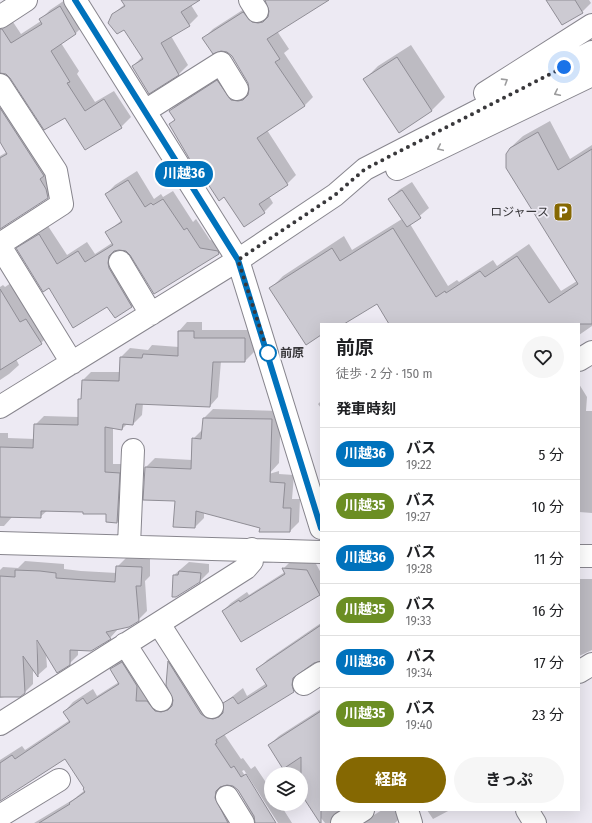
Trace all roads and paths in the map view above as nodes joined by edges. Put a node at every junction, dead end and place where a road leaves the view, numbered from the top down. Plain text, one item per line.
1 (26, 0) edge
2 (75, 0) edge
3 (0, 17) edge
4 (592, 26) edge
5 (592, 52) edge
6 (592, 74) edge
7 (0, 85) edge
8 (237, 89) dead end
9 (145, 111) junction
10 (365, 169) junction
11 (335, 195) junction
12 (0, 245) edge
13 (238, 260) junction
14 (120, 262) dead end
15 (151, 314) junction
16 (592, 352) edge
17 (580, 359) edge
18 (72, 363) junction
19 (0, 407) edge
20 (133, 450) dead end
21 (320, 522) edge
22 (0, 543) edge
23 (129, 546) junction
24 (252, 549) junction
25 (320, 552) edge
26 (580, 556) edge
27 (592, 556) edge
28 (159, 624) junction
29 (125, 644) junction
30 (592, 664) edge
31 (580, 671) edge
32 (161, 700) dead end
33 (212, 707) dead end
34 (0, 724) edge
35 (59, 780) dead end
36 (227, 797) dead end
37 (361, 811) edge
38 (407, 811) edge
39 (528, 811) edge
40 (0, 816) edge
41 (243, 823) edge
42 (342, 823) edge
43 (411, 823) edge
44 (535, 823) edge

1 - 3 street
2 - 9 street
10 -> 4 street
5 - 10 street
6 -> 11 street
7 - 12 street
8 - 9 street
9 - 13 street
10 - 11 street
11 - 13 street
12 - 18 street
13 - 15 street
13 - 21 street
14 - 15 street
15 - 18 street
16 - 17 street
18 - 19 street
20 - 23 street
22 - 23 street
23 - 24 street
24 - 25 street
24 - 28 street
26 - 27 street
28 - 29 street
28 - 33 street
29 - 32 street
29 - 34 street
30 - 31 street
35 - 40 street
36 - 41 street
37 - 42 street
38 - 43 street
39 - 44 street

